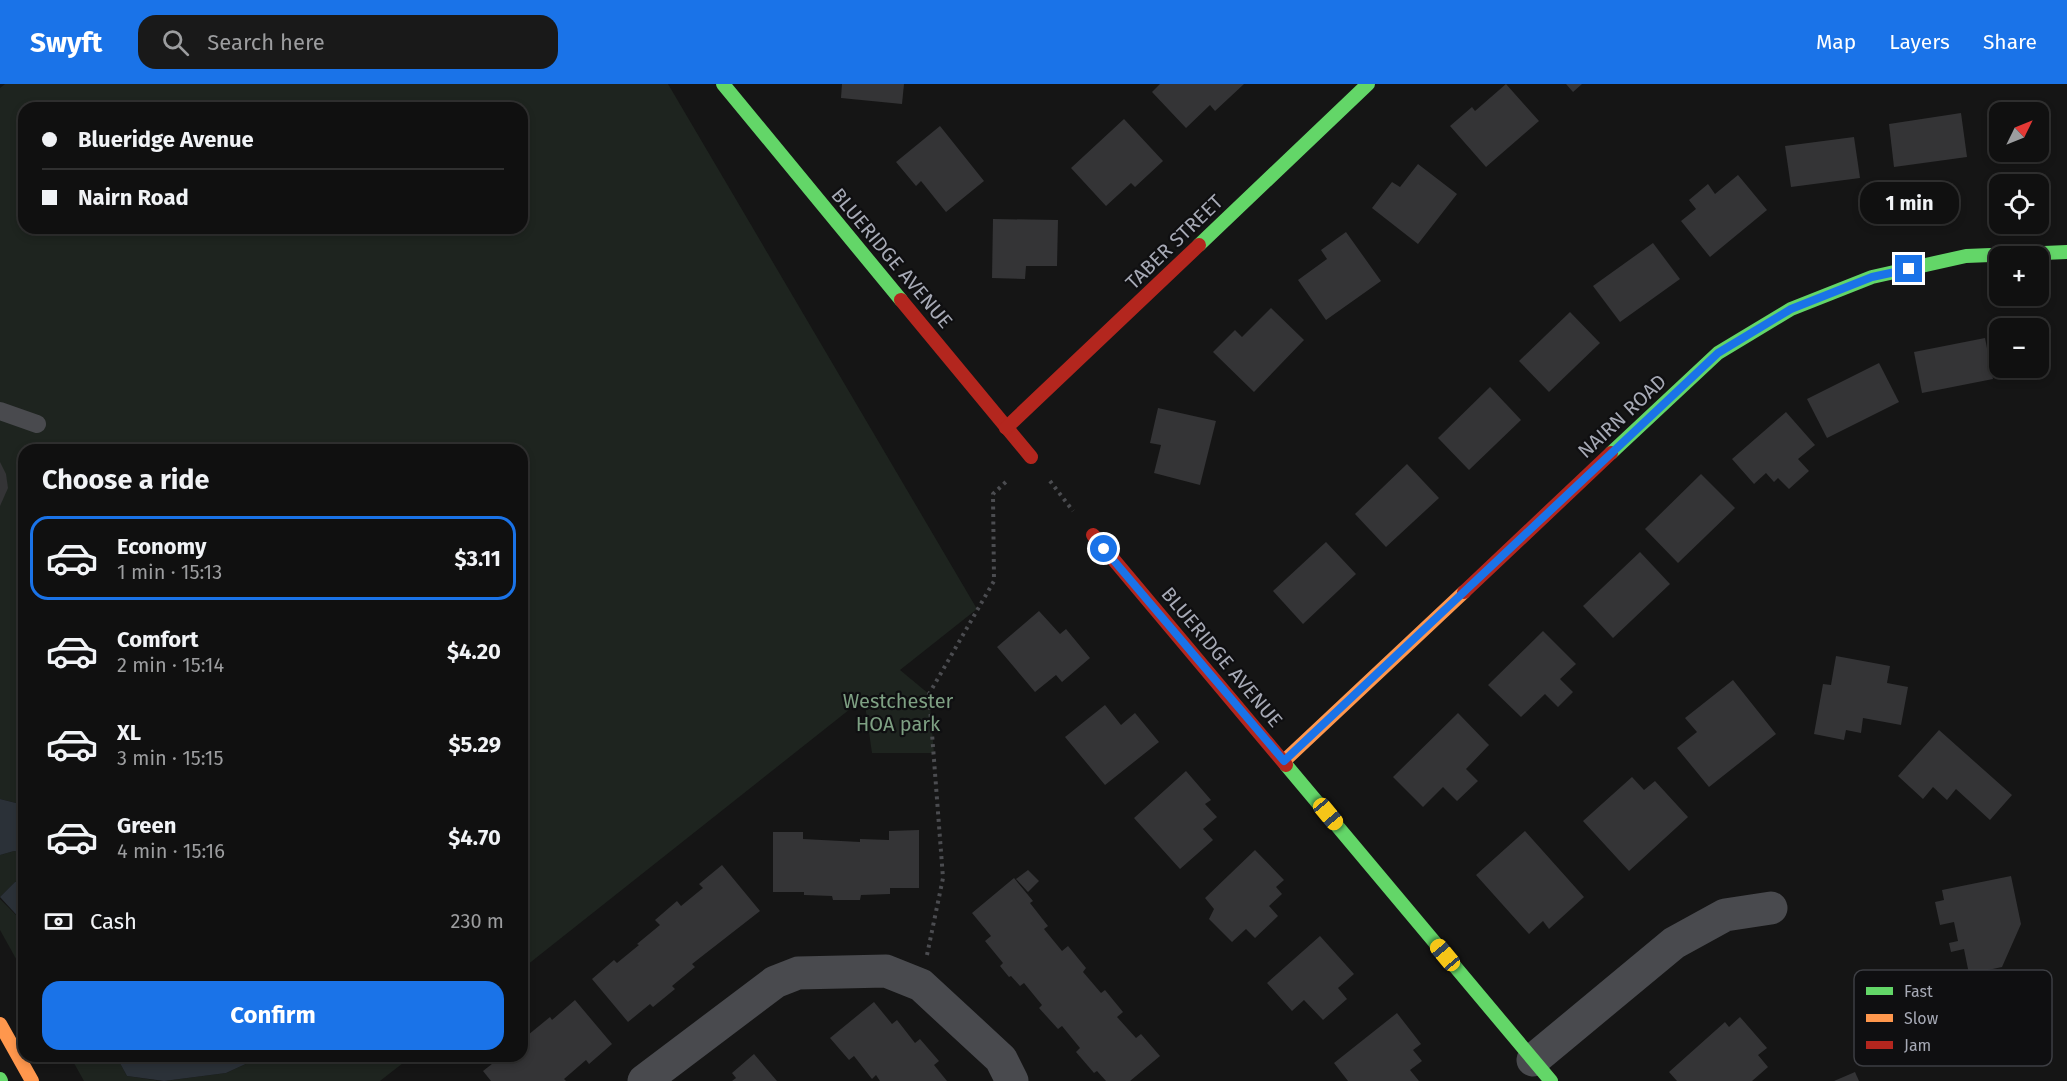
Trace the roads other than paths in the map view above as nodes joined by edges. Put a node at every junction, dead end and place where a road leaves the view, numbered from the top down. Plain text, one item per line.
1 (723, 84) edge
2 (1368, 84) edge
3 (2067, 252) edge
4 (0, 411) edge
5 (37, 424) dead end
6 (1006, 428) junction
7 (1031, 457) road end
8 (1093, 535) road end
9 (1284, 761) junction
10 (1771, 908) dead end
11 (0, 1024) edge
12 (18, 1056) edge
13 (21, 1062) edge
14 (1542, 1071) edge
15 (32, 1081) edge
16 (644, 1081) edge
17 (1012, 1081) edge

1 - 6 street, BLUERIDGE AVENUE
2 - 6 street, TABER STREET
3 - 9 street, NAIRN ROAD
4 - 5 lane
6 - 7 street, BLUERIDGE AVENUE
8 - 9 street, BLUERIDGE AVENUE
9 - 14 street, BLUERIDGE AVENUE
10 - 14 street
11 - 12 street
13 - 15 street
16 - 17 street

